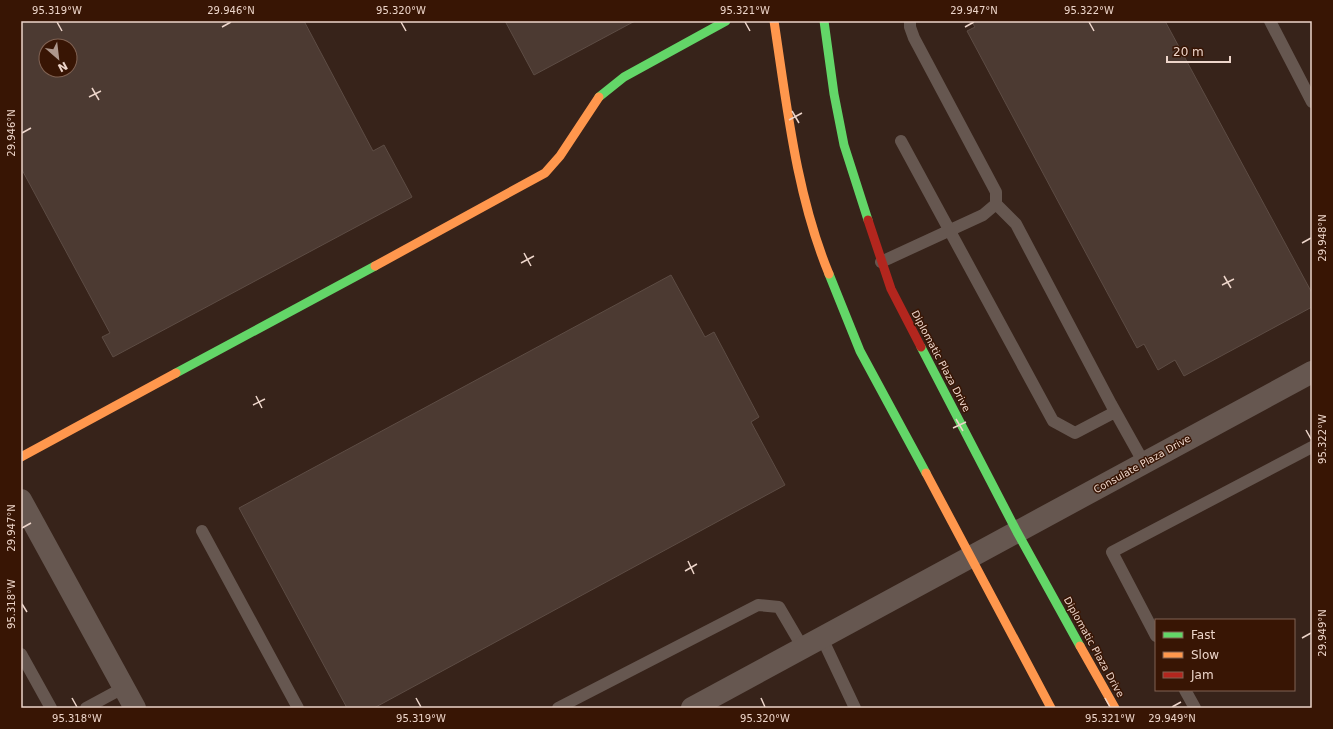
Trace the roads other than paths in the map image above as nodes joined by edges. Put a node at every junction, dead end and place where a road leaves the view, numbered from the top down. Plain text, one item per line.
1 (726, 21) edge
2 (774, 21) edge
3 (824, 21) edge
4 (910, 21) edge
5 (1270, 21) edge
6 (1312, 102) edge
7 (901, 142) dead end
8 (996, 204) junction
9 (950, 230) junction
10 (882, 262) junction
11 (1312, 372) edge
12 (1115, 412) junction
13 (1312, 447) edge
14 (21, 457) edge
15 (1144, 463) junction
16 (21, 500) edge
17 (202, 531) dead end
18 (1017, 532) junction
19 (971, 557) junction
20 (1155, 634) edge
21 (822, 638) junction
22 (802, 648) junction
23 (21, 654) edge
24 (124, 688) junction
25 (1186, 691) edge
26 (50, 708) edge
27 (86, 708) edge
28 (135, 708) edge
29 (298, 708) edge
30 (558, 708) edge
31 (692, 708) edge
32 (855, 708) edge
33 (1052, 708) edge
34 (1115, 708) edge
35 (1195, 708) edge

1 - 14 street
2 - 19 street
3 - 10 street, Diplomatic Plaza Drive
4 - 8 lane
5 - 6 lane
7 - 9 lane
8 - 9 lane
8 - 12 lane
9 - 10 lane
9 - 12 lane
10 - 18 street, Diplomatic Plaza Drive
11 - 15 street, Consulate Plaza Drive
12 - 15 lane
13 - 20 lane
15 - 18 street, Consulate Plaza Drive
16 - 24 street
17 - 29 lane
18 - 19 street, Consulate Plaza Drive
18 - 34 street, Diplomatic Plaza Drive
19 - 21 street, Consulate Plaza Drive
19 - 33 street
21 - 22 street, Consulate Plaza Drive
21 - 32 lane
22 - 30 lane
22 - 31 street, Consulate Plaza Drive
23 - 26 lane
24 - 27 lane
24 - 28 street
25 - 35 lane

